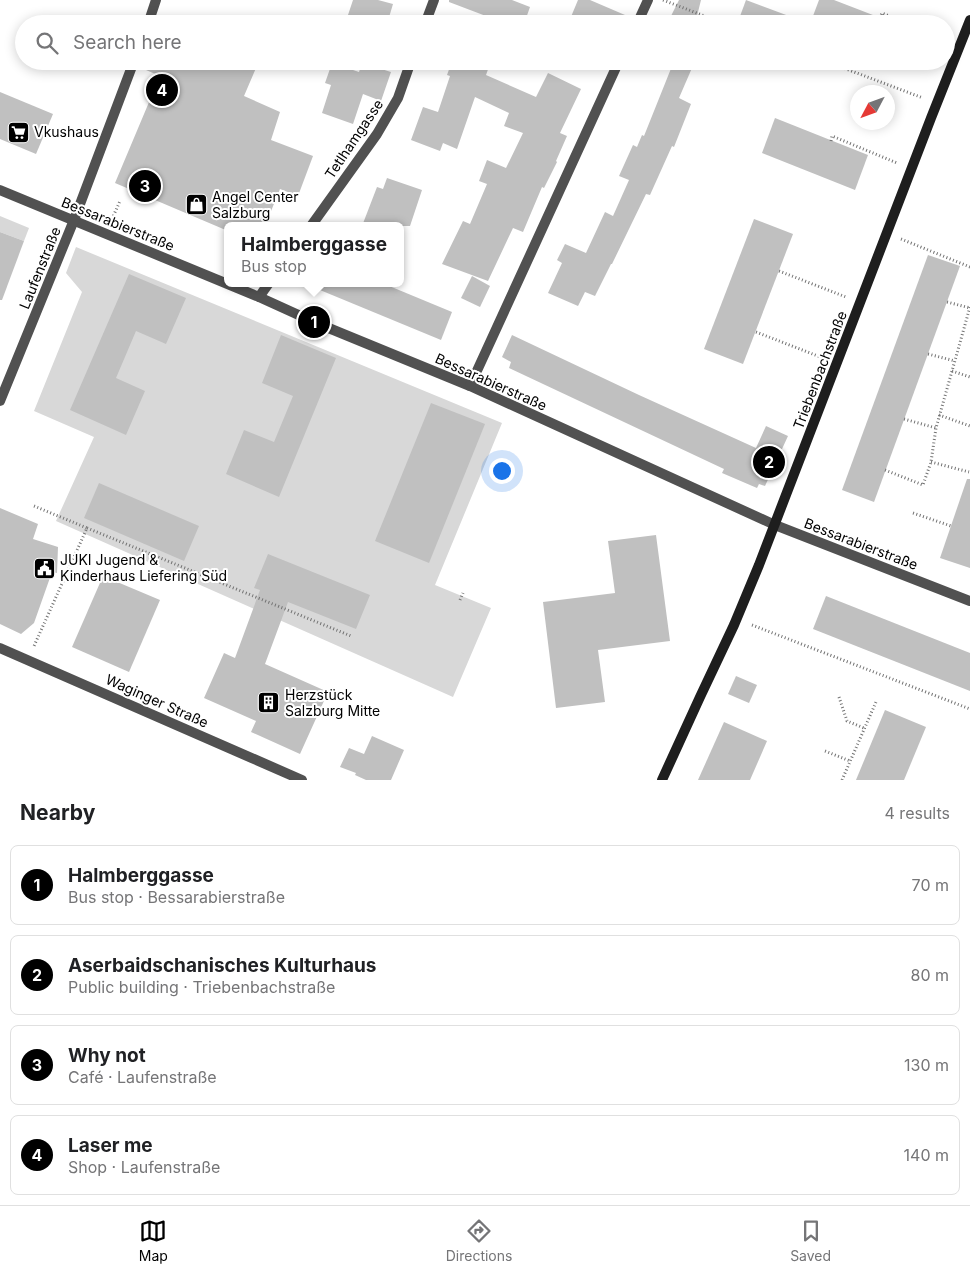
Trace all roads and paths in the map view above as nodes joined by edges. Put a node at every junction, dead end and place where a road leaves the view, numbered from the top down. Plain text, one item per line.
1 (156, 0) edge
2 (434, 0) edge
3 (648, 0) edge
4 (662, 0) edge
5 (151, 15) edge
6 (428, 15) edge
7 (641, 15) edge
8 (701, 15) edge
9 (970, 20) edge
10 (955, 59) edge
11 (131, 70) edge
12 (408, 70) edge
13 (616, 70) edge
14 (849, 70) edge
15 (951, 70) edge
16 (924, 98) dead end
17 (831, 140) dead end
18 (912, 169) junction
19 (0, 190) edge
20 (74, 220) junction
21 (314, 222) edge
22 (887, 234) junction
23 (970, 267) edge
24 (779, 271) dead end
25 (224, 282) edge
26 (235, 287) edge
27 (266, 287) edge
28 (259, 297) junction
29 (947, 302) dead end
30 (860, 303) junction
31 (970, 308) edge
32 (968, 322) edge
33 (756, 332) dead end
34 (928, 354) dead end
35 (954, 361) junction
36 (837, 364) junction
37 (952, 371) junction
38 (970, 377) edge
39 (470, 386) junction
40 (0, 401) edge
41 (939, 415) junction
42 (904, 419) dead end
43 (970, 426) edge
44 (936, 428) junction
45 (931, 462) junction
46 (885, 470) dead end
47 (969, 472) edge
48 (34, 506) dead end
49 (914, 513) dead end
50 (775, 525) junction
51 (951, 526) dead end
52 (86, 528) junction
53 (463, 593) dead end
54 (460, 600) dead end
55 (970, 601) edge
56 (737, 619) junction
57 (351, 636) dead end
58 (0, 648) edge
59 (28, 660) junction
60 (839, 697) dead end
61 (876, 702) dead end
62 (970, 709) edge
63 (864, 728) junction
64 (825, 751) dead end
65 (850, 761) junction
66 (302, 780) edge
67 (662, 780) edge
68 (842, 780) edge

1 - 5 street
2 - 6 street
3 - 7 street
4 - 8 path
9 - 10 street, Triebenbachstraße
11 - 20 street, Laufenstraße
12 - 21 street, Tetlhamgasse
13 - 39 street
14 - 16 path
15 - 18 street, Triebenbachstraße
17 - 18 path
18 - 22 street, Triebenbachstraße
19 - 20 street, Bessarabierstraße
20 - 25 street, Bessarabierstraße
20 - 40 street, Laufenstraße
22 - 23 path
22 - 30 street, Triebenbachstraße
24 - 30 path
26 - 28 street, Bessarabierstraße
27 - 28 street
28 - 39 street, Bessarabierstraße
29 - 31 path
30 - 36 street, Triebenbachstraße
31 - 32 path
32 - 35 path
33 - 36 path
34 - 35 path
35 - 37 path
36 - 50 street, Triebenbachstraße
37 - 38 path
37 - 41 path
39 - 50 street, Bessarabierstraße
41 - 43 path
41 - 44 path
42 - 44 path
44 - 45 path
45 - 46 path
45 - 47 path
48 - 52 path
49 - 51 path
50 - 55 street, Bessarabierstraße
50 - 56 street, Triebenbachstraße
52 - 57 path
52 - 59 path
53 - 54 path
56 - 62 path
56 - 67 street, Triebenbachstraße
58 - 59 street, Waginger Straße
59 - 66 street, Waginger Straße
60 - 63 path
61 - 63 path
63 - 65 path
64 - 65 path
65 - 68 path

